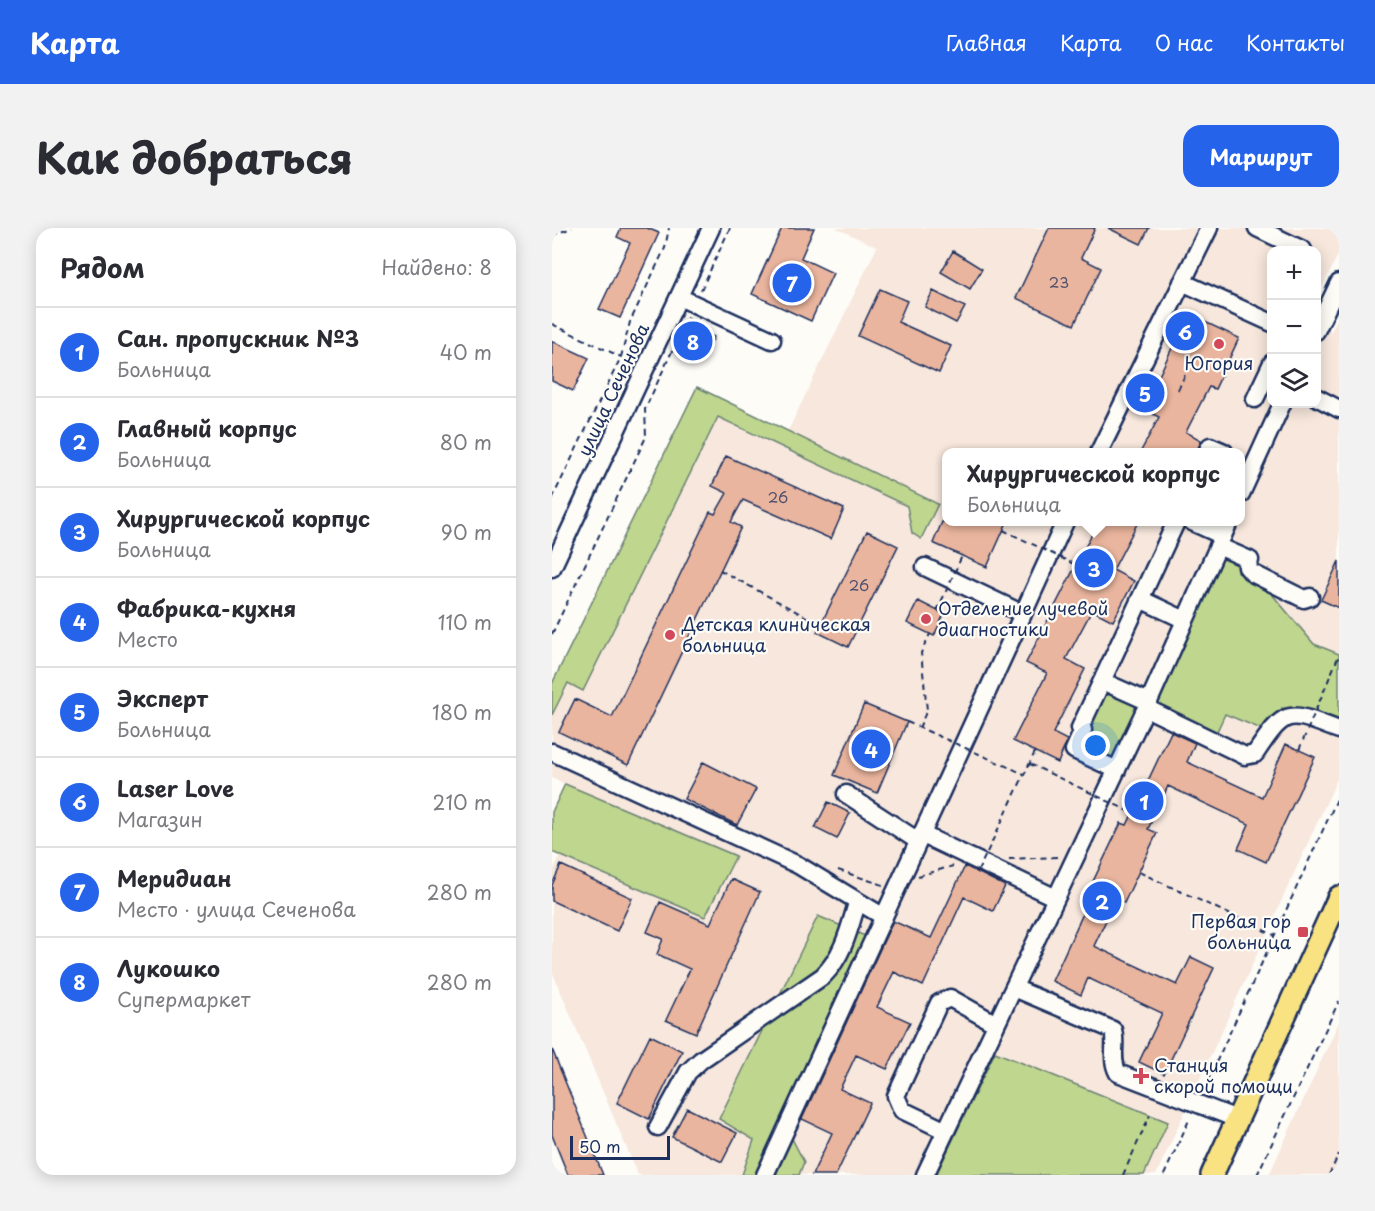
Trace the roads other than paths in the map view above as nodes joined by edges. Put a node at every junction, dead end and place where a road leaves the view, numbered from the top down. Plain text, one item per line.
1 (711, 228) edge
2 (1209, 228) edge
3 (1257, 228) edge
4 (1295, 246) edge
5 (1182, 282) junction
6 (1339, 283) edge
7 (686, 301) junction
8 (1267, 321) edge
9 (1321, 322) edge
10 (772, 340) dead end
11 (1267, 374) edge
12 (1255, 399) dead end
13 (1321, 399) edge
14 (1280, 408) edge
15 (1339, 409) edge
16 (1101, 448) edge
17 (1247, 463) edge
18 (1063, 526) edge
19 (1174, 526) edge
20 (1202, 526) edge
21 (1223, 534) edge
22 (925, 567) dead end
23 (552, 568) edge
24 (1310, 597) dead end
25 (1140, 599) junction
26 (1023, 614) junction
27 (1185, 620) junction
28 (1102, 681) junction
29 (1147, 705) junction
30 (1339, 730) edge
31 (552, 752) edge
32 (1117, 770) junction
33 (846, 794) dead end
34 (919, 838) junction
35 (1339, 897) edge
36 (1056, 898) junction
37 (857, 903) junction
38 (884, 917) junction
39 (1014, 988) junction
40 (996, 1024) junction
41 (1237, 1119) junction
42 (658, 1127) dead end
43 (946, 1131) junction
44 (765, 1175) edge
45 (925, 1175) edge
46 (1212, 1175) edge

1 - 7 street, улица Сеченова
2 - 5 street
3 - 4 street
5 - 8 street
5 - 16 street
6 - 9 street
7 - 10 street
7 - 23 street, улица Сеченова
11 - 12 street
13 - 15 street
14 - 17 street
18 - 26 street
19 - 25 street
20 - 21 street
21 - 24 street
21 - 27 street
22 - 26 street
25 - 27 street
25 - 28 street
26 - 34 street
27 - 29 street
28 - 29 street
28 - 32 street
29 - 30 street
29 - 32 street
31 - 37 street
32 - 36 street
33 - 34 street
34 - 36 street
34 - 38 street
35 - 41 main road
36 - 39 street
37 - 38 street
37 - 42 street
38 - 44 street
39 - 40 street
39 - 41 street
40 - 43 street
40 - 43 street
41 - 46 main road
43 - 45 street

